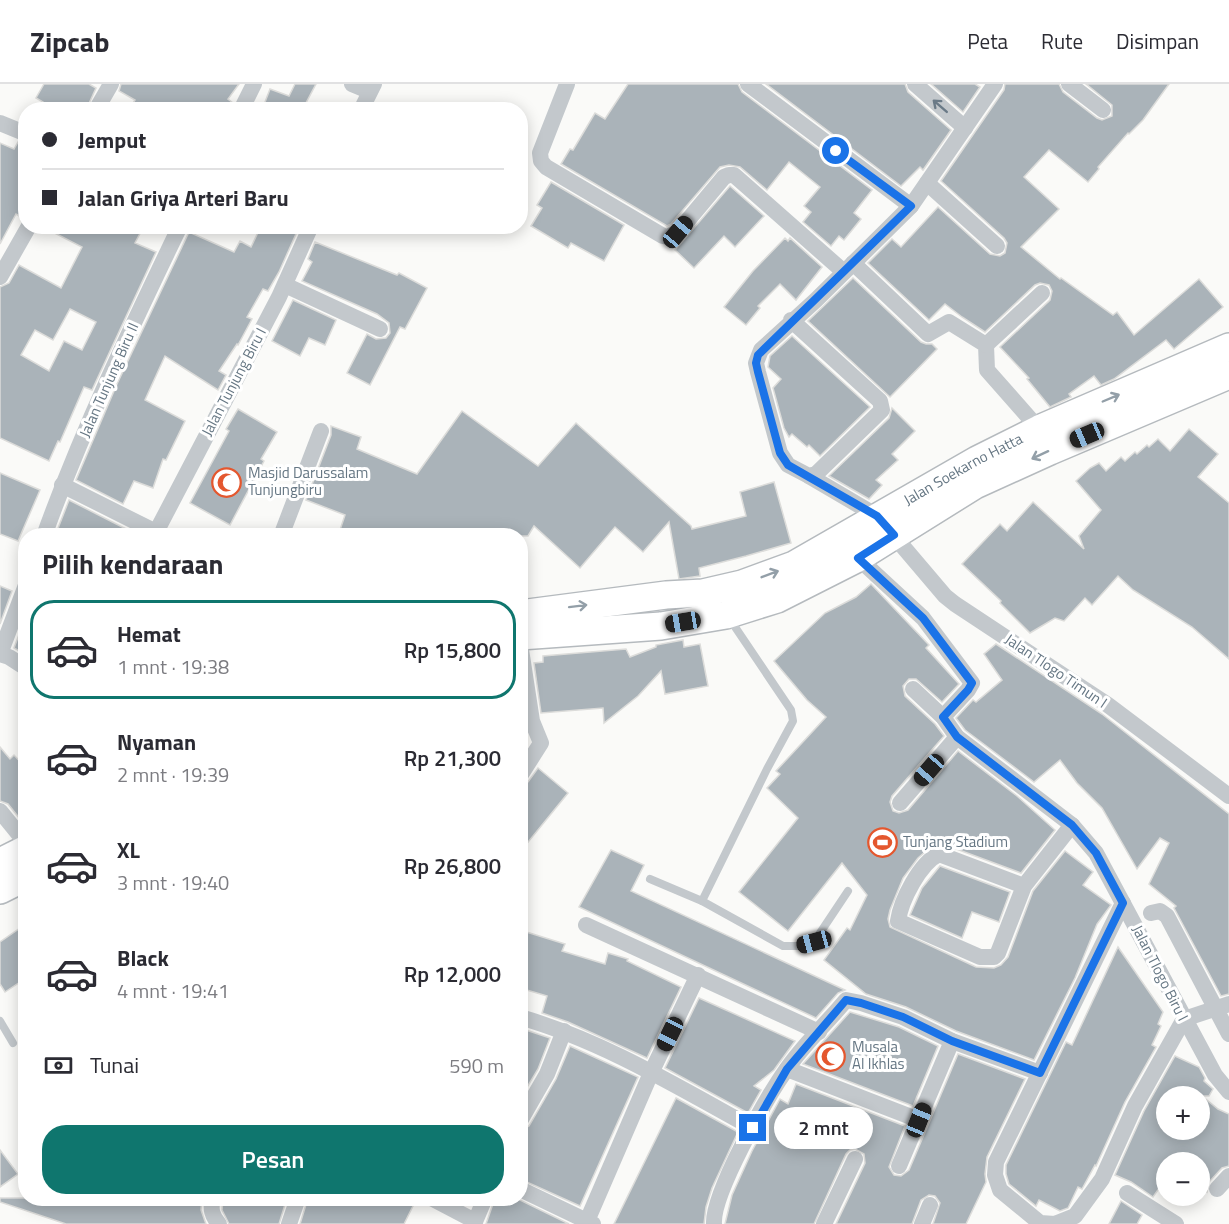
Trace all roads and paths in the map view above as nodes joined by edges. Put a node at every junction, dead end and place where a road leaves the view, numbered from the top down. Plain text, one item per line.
1 (111, 84) edge
2 (254, 84) edge
3 (352, 84) edge
4 (567, 84) edge
5 (749, 84) edge
6 (915, 84) edge
7 (995, 84) edge
8 (1069, 84) edge
9 (371, 87) edge
10 (101, 102) edge
11 (245, 102) edge
12 (364, 102) edge
13 (1103, 110) dead end
14 (0, 123) edge
15 (964, 128) junction
16 (18, 130) edge
17 (927, 183) junction
18 (911, 206) junction
19 (24, 234) edge
20 (176, 234) edge
21 (307, 234) edge
22 (997, 246) dead end
23 (848, 268) junction
24 (0, 277) edge
25 (285, 285) junction
26 (1042, 293) dead end
27 (791, 320) junction
28 (380, 329) dead end
29 (986, 345) junction
30 (1229, 348) edge
31 (1229, 375) edge
32 (1039, 429) junction
33 (321, 431) dead end
34 (809, 476) junction
35 (62, 485) junction
36 (886, 525) junction
37 (47, 528) edge
38 (146, 528) edge
39 (161, 528) edge
40 (284, 528) edge
41 (858, 558) junction
42 (18, 606) edge
43 (528, 613) edge
44 (726, 615) junction
45 (528, 635) edge
46 (0, 654) edge
47 (18, 663) edge
48 (913, 689) dead end
49 (528, 695) edge
50 (943, 717) junction
51 (957, 737) junction
52 (528, 763) edge
53 (1229, 796) edge
54 (900, 803) dead end
55 (0, 810) edge
56 (1072, 825) junction
57 (18, 833) edge
58 (18, 853) edge
59 (0, 862) edge
60 (650, 879) dead end
61 (18, 881) edge
62 (1024, 886) junction
63 (0, 890) edge
64 (848, 891) dead end
65 (702, 901) junction
66 (1123, 903) junction
67 (1151, 913) dead end
68 (586, 925) dead end
69 (698, 975) junction
70 (1223, 1007) edge
71 (1184, 1019) junction
72 (528, 1020) edge
73 (0, 1021) edge
74 (564, 1031) junction
75 (819, 1032) junction
76 (1229, 1034) edge
77 (952, 1041) junction
78 (13, 1043) dead end
79 (787, 1069) junction
80 (651, 1073) junction
81 (1040, 1073) junction
82 (1229, 1092) edge
83 (528, 1107) edge
84 (919, 1120) junction
85 (753, 1128) junction
86 (855, 1159) dead end
87 (899, 1166) dead end
88 (1229, 1176) edge
89 (1217, 1190) dead end
90 (528, 1193) edge
91 (1126, 1193) dead end
92 (930, 1205) dead end
93 (211, 1206) edge
94 (295, 1206) edge
95 (445, 1206) edge
96 (481, 1206) edge
97 (1153, 1218) edge
98 (590, 1222) edge
99 (474, 1223) edge
100 (219, 1224) edge
101 (289, 1224) edge
102 (714, 1224) edge
103 (824, 1224) edge
104 (922, 1224) edge
105 (1176, 1224) edge

1 - 10 street
2 - 11 street
3 - 9 street
4 - 23 street
5 - 18 street
15 -> 6 street
7 - 15 street
8 - 13 street
9 - 12 street
14 - 16 street
15 - 17 street
17 - 18 street
17 - 22 street
18 - 23 street
19 - 24 street
20 - 35 street, Jalan Tunjung Biru II
21 - 25 street, Jalan Tunjung Biru I
23 - 27 street
23 - 29 street
25 - 28 street
25 - 39 street, Jalan Tunjung Biru I
26 - 29 street
27 - 34 street, Jalan Tlogo Timun I
27 - 34 street
29 - 32 street
32 -> 30 main road, Jalan Soekarno Hatta
31 -> 36 main road
32 - 36 main road, Jalan Soekarno Hatta
33 - 40 street
34 - 36 street, Jalan Tlogo Timun I
35 - 37 street, Jalan Tunjung Biru II
35 - 38 street
36 - 41 main road
43 -> 36 main road, Jalan Soekarno Hatta
36 - 53 street, Jalan Tlogo Timun I
41 - 44 main road
41 - 50 street
42 - 46 street
44 - 45 main road
44 - 65 lane
46 - 47 street
48 - 50 street, Jalan Tlogo Biru I
49 - 52 street
50 - 51 street, Jalan Tlogo Biru I
51 - 54 street
51 - 56 street, Jalan Tlogo Biru I
55 - 57 street
56 - 62 street
56 - 66 street, Jalan Tlogo Biru I
58 - 59 main road
60 - 65 lane
61 - 63 main road
62 - 62 street
64 - 65 lane
66 - 71 street, Jalan Tlogo Biru I
66 - 81 street
67 - 70 street
68 - 69 street
69 - 75 street
69 - 80 street
70 - 71 street
70 - 76 street
71 - 81 street
71 - 82 street, Jalan Tlogo Biru I
72 - 74 street
73 - 78 lane
74 - 80 street
74 - 83 street
75 - 77 street
75 - 79 street
77 - 81 street
77 - 84 street
79 - 84 street
79 - 85 street
80 - 85 street
80 - 98 street
84 - 87 street
85 - 102 street
86 - 103 street
88 - 89 street
90 - 98 street
91 - 97 street
92 - 104 street
93 - 100 street
94 - 101 street
95 - 99 street
96 - 99 street
97 - 105 street

